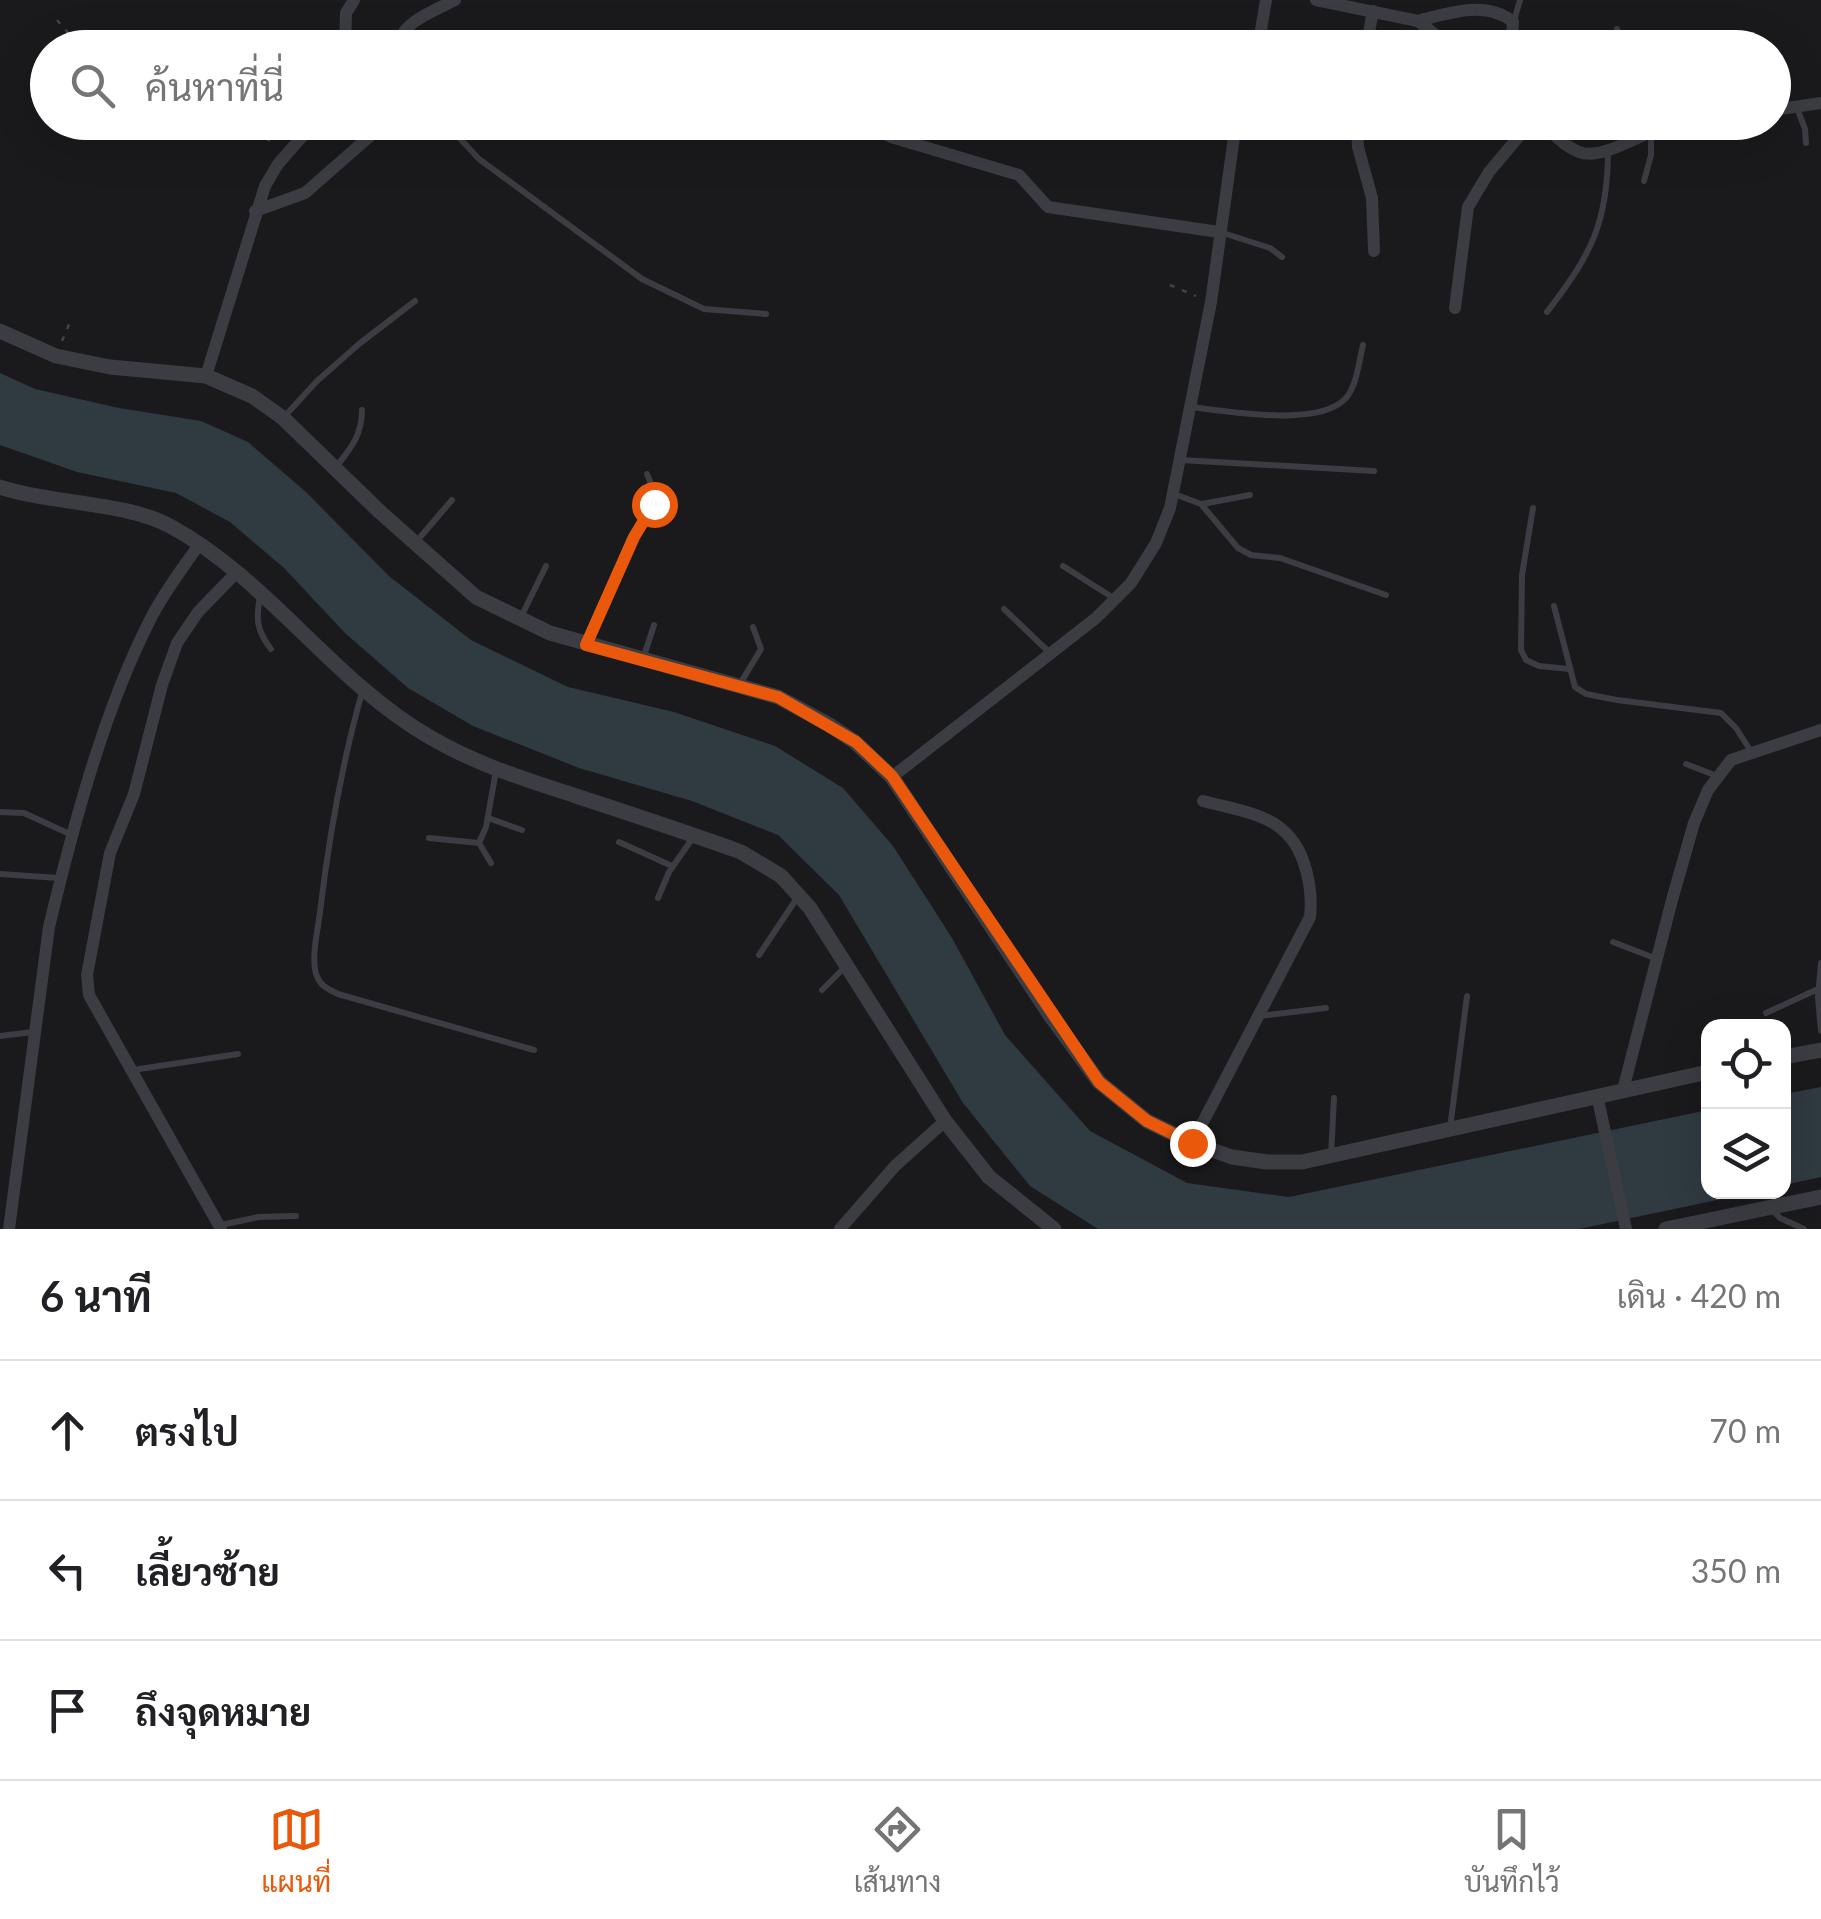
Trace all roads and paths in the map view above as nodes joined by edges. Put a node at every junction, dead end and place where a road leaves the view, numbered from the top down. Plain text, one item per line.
1 (354, 0) edge
2 (455, 0) edge
3 (1266, 0) edge
4 (1520, 0) edge
5 (1323, 1) edge
6 (1373, 11) junction
7 (57, 20) dead end
8 (1418, 22) junction
9 (1514, 22) junction
10 (66, 30) edge
11 (346, 30) edge
12 (404, 30) edge
13 (1261, 30) edge
14 (1369, 30) edge
15 (1428, 30) edge
16 (1513, 30) edge
17 (1821, 104) edge
18 (1796, 107) junction
19 (1791, 108) edge
20 (270, 140) edge
21 (299, 140) edge
22 (366, 140) edge
23 (462, 140) edge
24 (901, 140) edge
25 (1236, 140) edge
26 (1358, 140) edge
27 (1516, 140) edge
28 (1561, 140) edge
29 (1624, 140) edge
30 (1647, 140) edge
31 (1806, 143) dead end
32 (1608, 150) junction
33 (290, 151) junction
34 (1644, 181) dead end
35 (256, 211) junction
36 (1219, 232) junction
37 (1374, 252) dead end
38 (1282, 256) dead end
39 (1170, 285) dead end
40 (415, 301) dead end
41 (1210, 302) junction
42 (1455, 308) dead end
43 (1547, 312) dead end
44 (766, 314) dead end
45 (71, 320) dead end
46 (0, 331) edge
47 (1363, 345) dead end
48 (56, 356) junction
49 (206, 376) junction
50 (1190, 407) junction
51 (362, 410) dead end
52 (284, 418) junction
53 (1180, 460) junction
54 (336, 468) junction
55 (1374, 471) dead end
56 (646, 474) dead end
57 (0, 487) edge
58 (1173, 493) junction
59 (1250, 495) dead end
60 (452, 500) dead end
61 (1201, 504) junction
62 (1533, 508) dead end
63 (200, 543) junction
64 (416, 543) junction
65 (546, 566) dead end
66 (1063, 566) dead end
67 (236, 573) junction
68 (260, 594) junction
69 (1386, 595) dead end
70 (1115, 599) junction
71 (1554, 606) dead end
72 (1004, 610) dead end
73 (520, 618) junction
74 (654, 625) dead end
75 (753, 627) dead end
76 (586, 645) junction
77 (270, 649) dead end
78 (1050, 653) junction
79 (642, 660) junction
80 (1568, 669) junction
81 (740, 685) junction
82 (364, 688) junction
83 (1821, 730) edge
84 (1753, 754) junction
85 (1686, 764) dead end
86 (497, 770) junction
87 (892, 776) junction
88 (1718, 776) junction
89 (1204, 800) dead end
90 (0, 812) edge
91 (488, 818) junction
92 (522, 830) dead end
93 (695, 835) junction
94 (74, 836) junction
95 (429, 838) dead end
96 (479, 842) junction
97 (619, 842) dead end
98 (491, 863) dead end
99 (672, 866) junction
100 (0, 874) edge
101 (61, 878) junction
102 (798, 895) junction
103 (658, 898) dead end
104 (1613, 942) dead end
105 (759, 955) dead end
106 (1657, 959) junction
107 (1821, 963) edge
108 (848, 964) junction
109 (822, 990) dead end
110 (1818, 990) junction
111 (1468, 996) dead end
112 (1326, 1008) dead end
113 (1766, 1014) dead end
114 (1258, 1016) junction
115 (1821, 1031) edge
116 (35, 1032) junction
117 (0, 1036) edge
118 (534, 1050) dead end
119 (1821, 1050) edge
120 (238, 1054) dead end
121 (1791, 1056) edge
122 (132, 1070) junction
123 (1701, 1074) edge
124 (1624, 1090) junction
125 (1598, 1095) junction
126 (1334, 1098) dead end
127 (946, 1120) junction
128 (1450, 1128) junction
129 (1192, 1143) junction
130 (1331, 1156) junction
131 (1821, 1197) edge
132 (1770, 1208) junction
133 (296, 1216) dead end
134 (220, 1227) edge
135 (9, 1229) edge
136 (840, 1229) edge
137 (1054, 1229) edge
138 (1626, 1229) edge
139 (1666, 1229) edge
140 (1804, 1229) edge

1 - 11 street
2 - 12 street
3 - 13 street
4 - 9 lane
5 - 6 street
6 - 8 street
6 - 14 street
7 - 10 path
8 - 9 street
8 - 15 street
9 - 16 street
17 - 18 street
18 - 19 street
18 - 31 lane
20 - 33 path
21 - 33 street
22 - 35 street
23 - 44 lane
24 - 36 street
25 - 36 street
26 - 37 street
27 - 42 street
28 - 32 street
29 - 32 street
30 - 34 lane
32 - 43 lane
33 - 35 street
35 - 49 street
36 - 38 lane
36 - 41 street
39 - 41 path
40 - 52 lane
41 - 50 street
45 - 48 path
46 - 48 street
47 - 50 lane
48 - 49 street
49 - 52 street
50 - 53 street
51 - 54 lane
52 - 54 street
53 - 55 lane
53 - 58 street
54 - 64 street
56 - 76 lane
57 - 63 street
58 - 61 lane
58 - 70 street
59 - 61 lane
60 - 64 lane
61 - 69 lane
62 - 80 lane
63 - 67 street
63 - 94 street
64 - 73 street
65 - 73 lane
66 - 70 lane
67 - 68 street
67 - 122 street
68 - 77 lane
68 - 82 street
70 - 78 street
71 - 80 lane
72 - 78 lane
73 - 76 street
74 - 79 lane
75 - 81 lane
76 - 79 street
78 - 87 street
79 - 81 street
80 - 84 lane
81 - 87 street
82 - 86 street
82 - 118 lane
83 - 84 street
84 - 88 street
85 - 88 lane
86 - 91 lane
86 - 93 street
87 - 129 street
88 - 106 street
89 - 114 street
90 - 94 lane
91 - 92 lane
91 - 96 lane
93 - 99 lane
93 - 102 street
94 - 101 street
95 - 96 lane
96 - 98 lane
97 - 99 lane
99 - 103 lane
100 - 101 lane
101 - 116 street
102 - 105 lane
102 - 108 street
104 - 106 lane
106 - 124 street
107 - 110 lane
108 - 109 lane
108 - 127 street
110 - 113 lane
110 - 115 lane
111 - 128 lane
112 - 114 lane
114 - 129 street
116 - 117 lane
116 - 135 street
119 - 121 street
120 - 122 lane
122 - 134 street
123 - 124 street
124 - 125 street
125 - 128 street
125 - 138 street
126 - 130 lane
127 - 136 street
127 - 137 street
128 - 130 street
129 - 130 street
131 - 132 street
132 - 139 street
132 - 140 lane
133 - 134 lane

